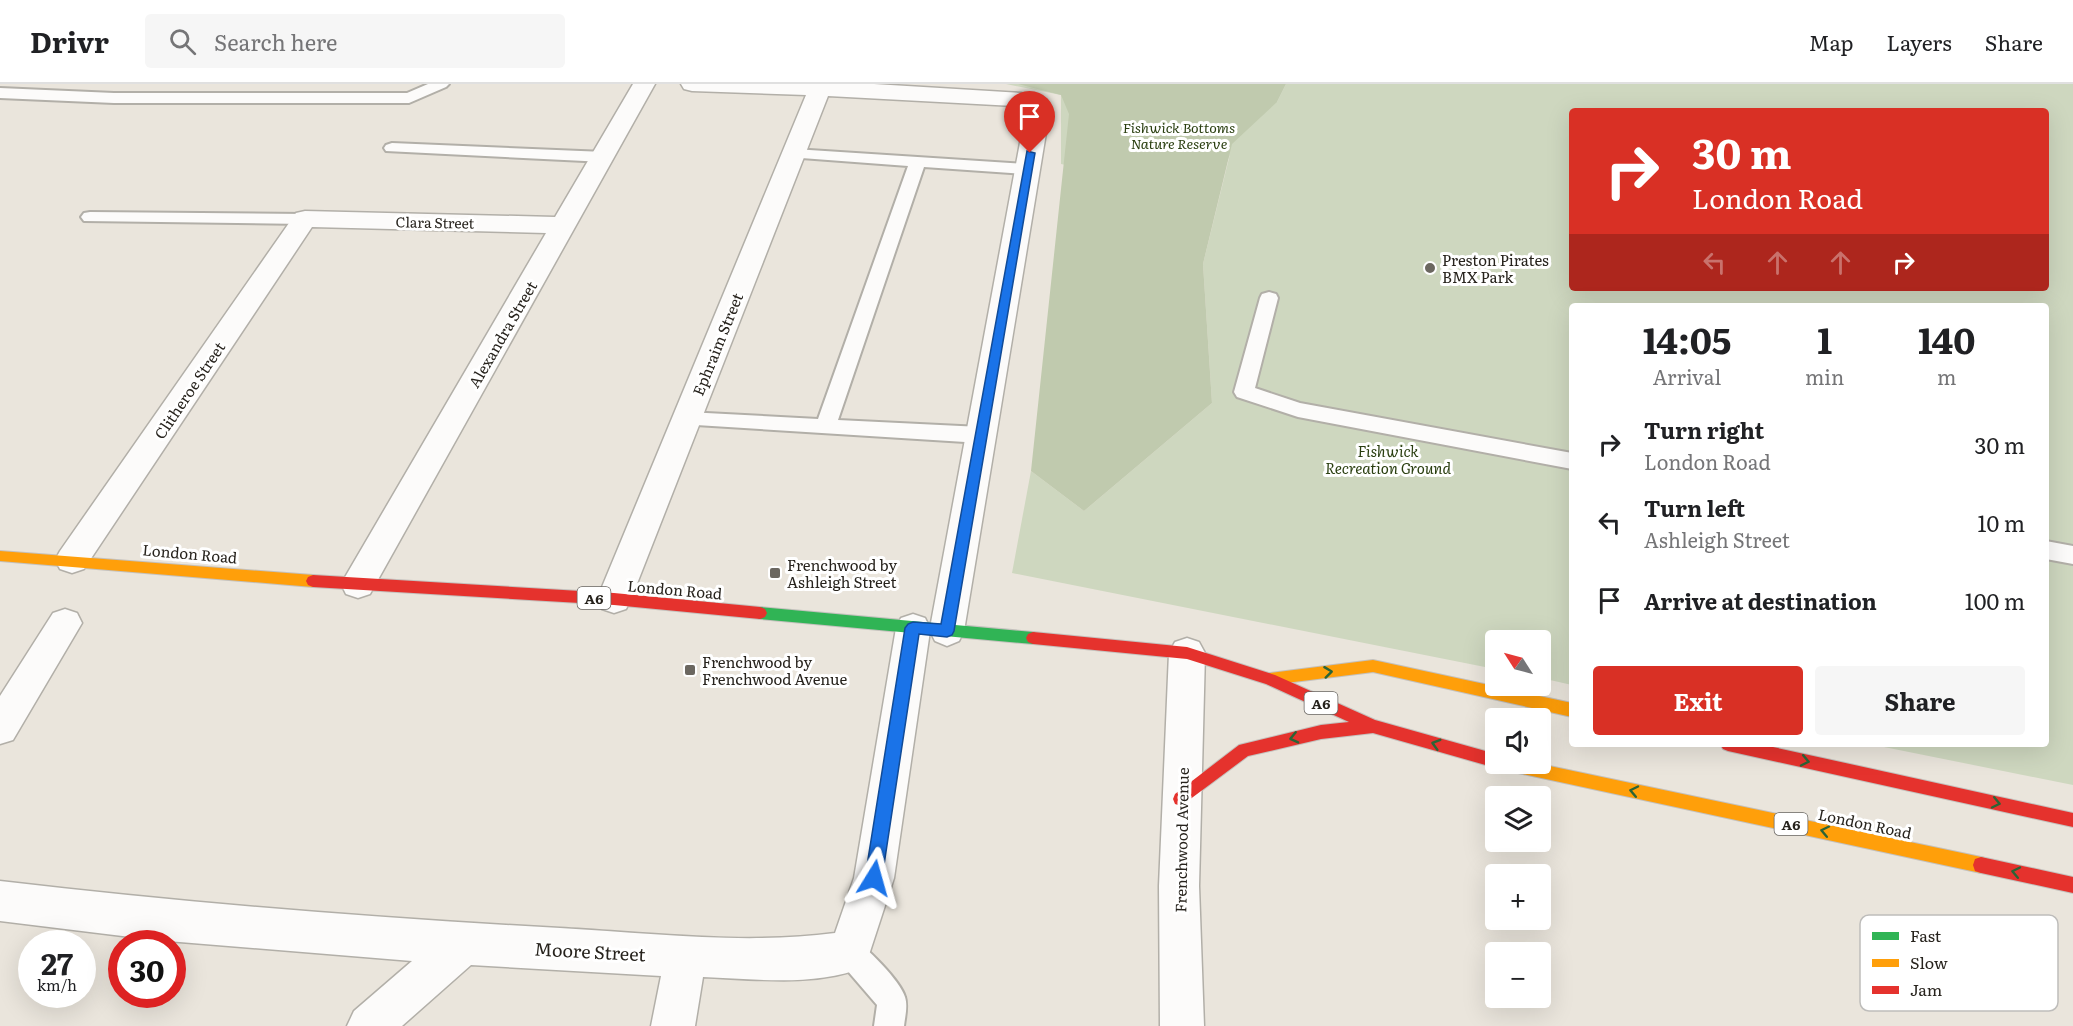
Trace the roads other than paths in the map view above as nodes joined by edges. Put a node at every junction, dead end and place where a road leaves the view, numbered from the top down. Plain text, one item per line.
1 (441, 84) edge
2 (644, 84) edge
3 (692, 84) edge
4 (820, 88) junction
5 (0, 93) edge
6 (392, 148) dead end
7 (794, 154) junction
8 (605, 157) junction
9 (918, 162) junction
10 (1027, 169) junction
11 (90, 217) dead end
12 (305, 219) junction
13 (566, 225) junction
14 (1269, 298) dead end
15 (687, 419) junction
16 (826, 426) junction
17 (981, 435) junction
18 (1569, 460) edge
19 (2049, 551) edge
20 (2073, 555) edge
21 (0, 556) edge
22 (72, 560) junction
23 (358, 584) junction
24 (614, 600) junction
25 (930, 629) junction
26 (59, 634) dead end
27 (1187, 653) junction
28 (1270, 679) junction
29 (1569, 709) edge
30 (1372, 726) junction
31 (0, 728) edge
32 (1742, 747) edge
33 (1485, 758) edge
34 (1551, 773) edge
35 (1180, 798) junction
36 (2073, 820) edge
37 (2073, 885) edge
38 (0, 902) edge
39 (464, 944) junction
40 (850, 952) junction
41 (686, 956) junction
42 (369, 1026) edge
43 (674, 1026) edge
44 (889, 1026) edge
45 (1182, 1026) edge

1 - 5 lane
2 - 8 street, Alexandra Street
3 - 4 street
4 - 7 street, Ephraim Street
4 - 10 street
6 - 8 lane
7 - 9 lane
7 - 15 street, Ephraim Street
8 - 13 street, Alexandra Street
9 - 10 lane
9 - 16 lane
10 - 17 street
11 - 12 lane
12 - 13 street, Clara Street
12 - 22 street, Clitheroe Street
13 - 23 street, Alexandra Street
14 - 18 lane
15 - 16 lane
15 - 24 street, Ephraim Street
16 - 17 lane
17 - 25 street
19 - 20 lane
21 - 22 highway, London Road / A6
22 - 23 highway, London Road / A6
23 - 24 highway, London Road / A6
24 - 25 highway, London Road / A6
25 - 27 highway, London Road / A6
25 - 40 street
26 - 31 street
27 - 28 highway, London Road / A6
27 - 35 street, Frenchwood Avenue
28 -> 29 highway, London Road / A6
28 - 30 highway, London Road / A6
33 -> 30 highway, London Road / A6
30 -> 35 highway
32 -> 36 highway
37 -> 34 highway, London Road / A6
35 - 45 street, Frenchwood Avenue
38 - 39 street, Moore Street
39 - 41 street, Moore Street
39 - 42 street
40 - 41 street, Moore Street
40 - 44 lane
41 - 43 street

